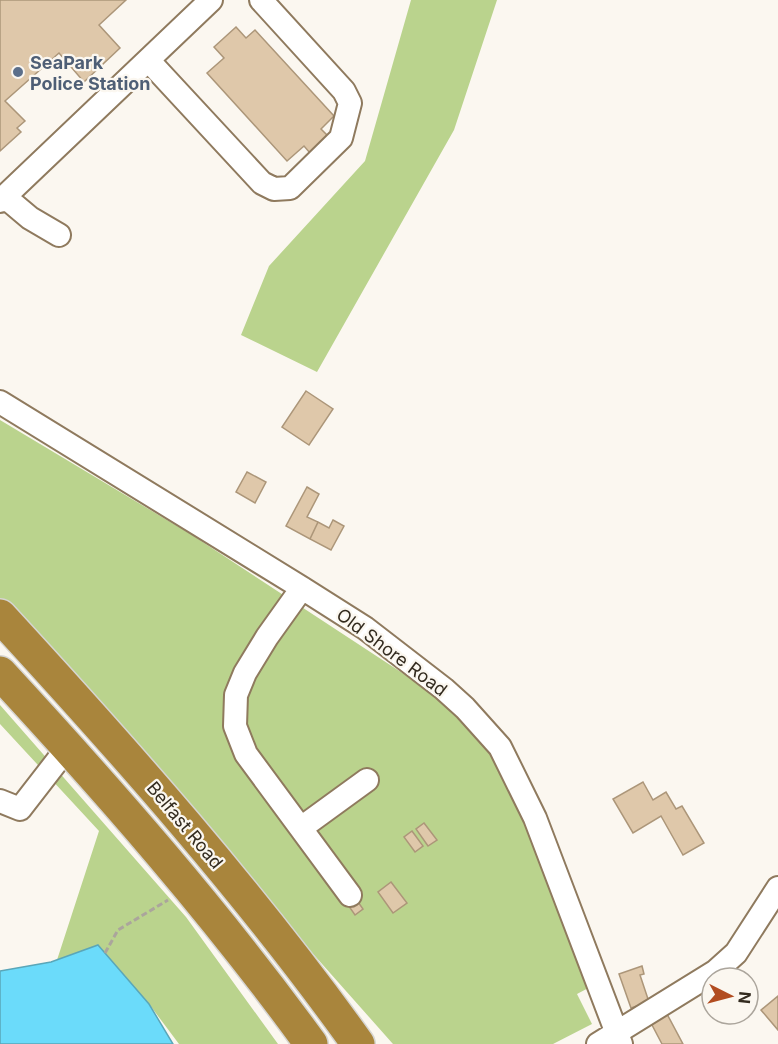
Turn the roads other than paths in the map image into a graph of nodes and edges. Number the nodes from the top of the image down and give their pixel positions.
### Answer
1 (211, 0) edge
2 (261, 0) edge
3 (148, 60) junction
4 (2, 199) edge
5 (59, 235) dead end
6 (0, 402) edge
7 (302, 588) junction
8 (0, 616) edge
9 (0, 673) edge
10 (68, 747) junction
11 (367, 780) dead end
12 (0, 801) edge
13 (301, 828) junction
14 (778, 888) edge
15 (350, 895) dead end
16 (612, 1041) edge
17 (311, 1044) edge
18 (358, 1044) edge

1 - 3 street
2 - 3 street
3 - 4 street
4 - 5 street
6 - 7 street, Old Shore Road
7 - 13 street
7 - 16 street, Old Shore Road
8 - 18 highway, Belfast Road
9 - 10 highway, Belfast Road
10 - 12 street
10 - 17 highway, Belfast Road
11 - 13 street
13 - 15 street
14 - 16 street

